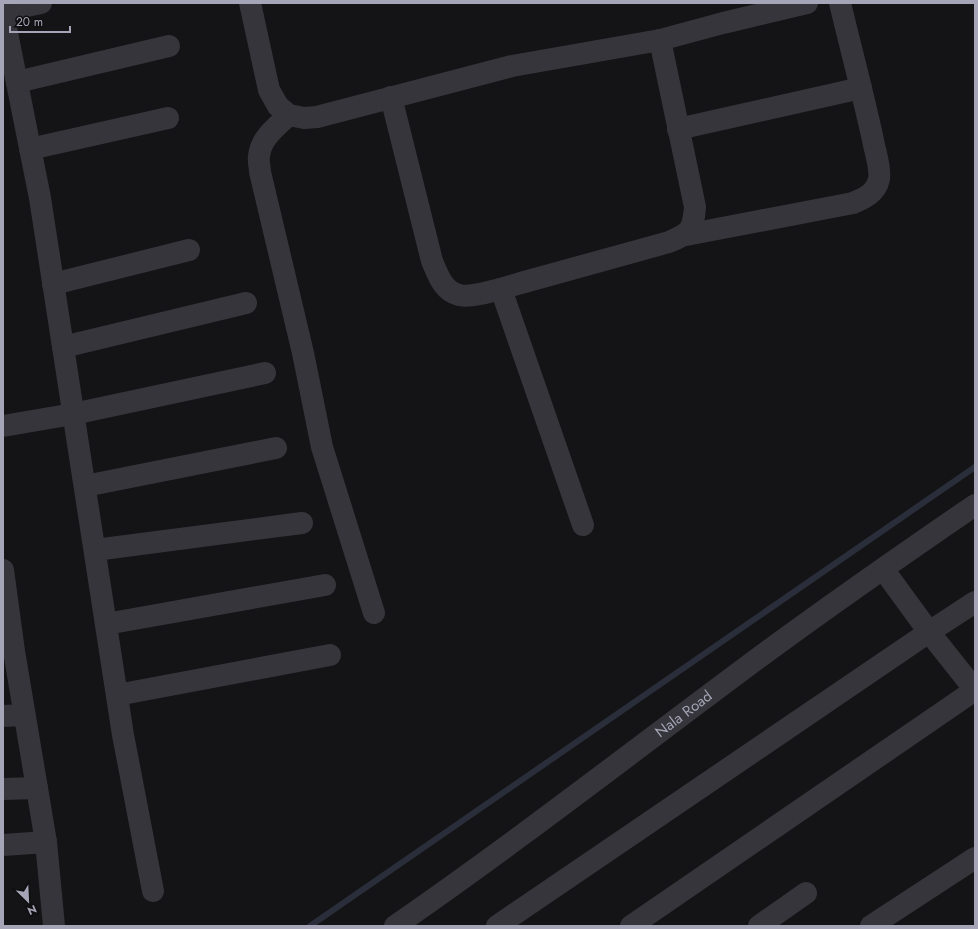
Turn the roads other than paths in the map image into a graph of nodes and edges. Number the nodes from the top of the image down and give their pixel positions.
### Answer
1 (41, 3) edge
2 (250, 3) edge
3 (806, 3) edge
4 (840, 3) edge
5 (3, 12) edge
6 (660, 40) junction
7 (169, 46) dead end
8 (17, 82) junction
9 (862, 88) junction
10 (391, 97) junction
11 (289, 115) junction
12 (168, 118) dead end
13 (678, 129) junction
14 (30, 149) junction
15 (686, 235) junction
16 (190, 250) dead end
17 (53, 284) junction
18 (501, 289) junction
19 (246, 302) dead end
20 (63, 347) junction
21 (265, 372) dead end
22 (73, 414) junction
23 (3, 426) edge
24 (276, 448) dead end
25 (85, 486) junction
26 (975, 505) edge
27 (302, 523) dead end
28 (583, 525) dead end
29 (95, 550) junction
30 (883, 569) junction
31 (3, 574) edge
32 (325, 585) dead end
33 (975, 602) edge
34 (374, 613) dead end
35 (106, 624) junction
36 (929, 632) junction
37 (9, 651) edge
38 (330, 655) dead end
39 (975, 690) edge
40 (117, 695) junction
41 (24, 714) junction
42 (3, 716) edge
43 (37, 788) junction
44 (3, 789) edge
45 (46, 842) junction
46 (3, 845) edge
47 (975, 858) edge
48 (153, 891) dead end
49 (806, 893) dead end
50 (54, 926) edge
51 (395, 926) edge
52 (497, 926) edge
53 (630, 926) edge
54 (759, 926) edge
55 (871, 926) edge

1 - 5 street
2 - 11 street
3 - 6 street
4 - 9 street
5 - 8 street
6 - 10 street
6 - 13 street
7 - 8 street
8 - 14 street
9 - 13 street
9 - 15 street
10 - 11 street
10 - 18 street
11 - 34 street
12 - 14 street
13 - 15 street
14 - 17 street
15 - 18 street
16 - 17 street
17 - 20 street
18 - 28 street
19 - 20 street
20 - 22 street
21 - 22 street
22 - 23 street
22 - 25 street
24 - 25 street
25 - 29 street
26 - 30 street, Nala Road
27 - 29 street
29 - 35 street
30 - 36 street
30 - 51 street, Nala Road
31 - 37 street
32 - 35 street
33 - 36 street
35 - 40 street
36 - 39 street
36 - 52 street
37 - 41 street
38 - 40 street
39 - 53 street
40 - 48 street
41 - 42 street
41 - 43 street
43 - 44 street
43 - 45 street
45 - 46 street
45 - 50 street
47 - 55 street
49 - 54 street

